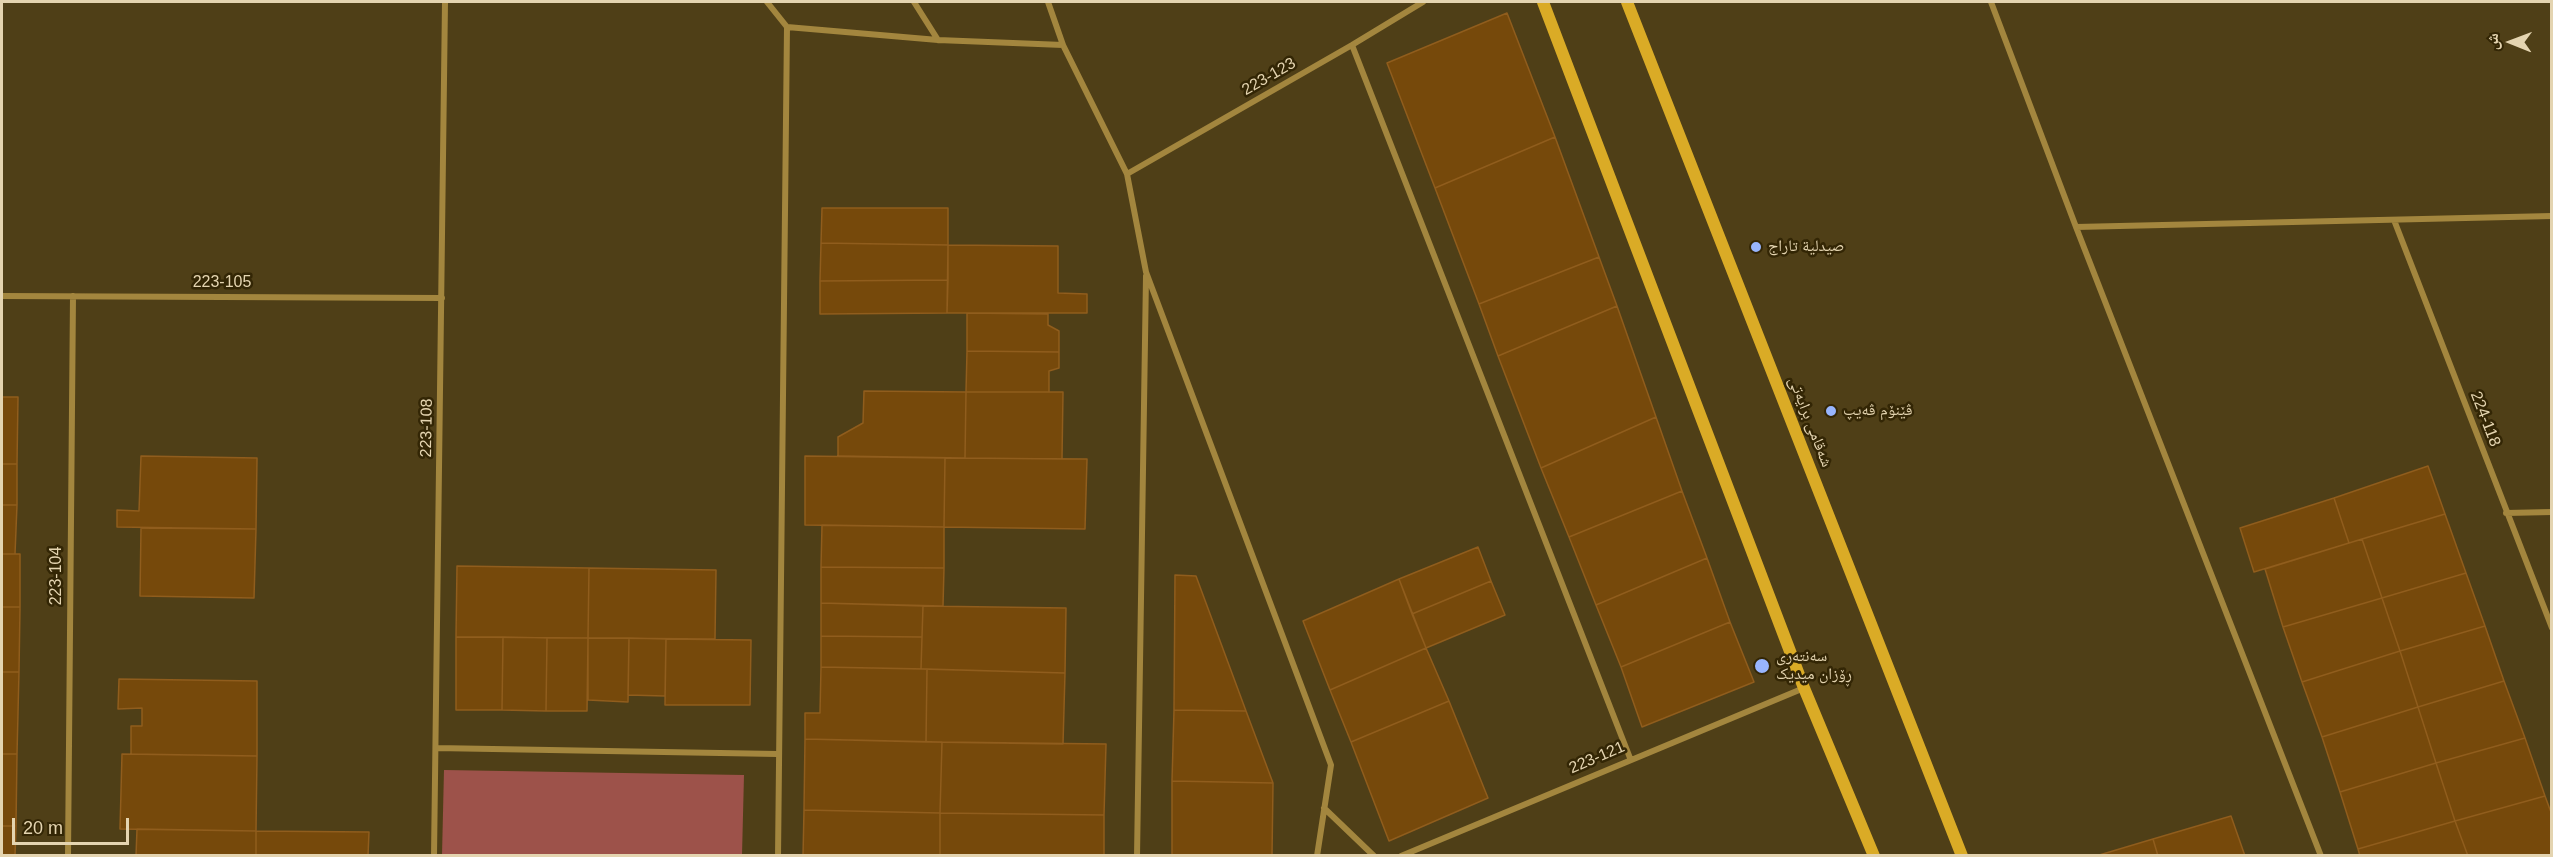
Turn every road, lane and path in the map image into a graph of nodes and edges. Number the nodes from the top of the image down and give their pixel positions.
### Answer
1 (445, 2) edge
2 (766, 2) edge
3 (914, 2) edge
4 (1048, 2) edge
5 (1423, 2) edge
6 (1543, 2) edge
7 (1627, 2) edge
8 (1991, 2) edge
9 (787, 27) junction
10 (938, 40) junction
11 (1063, 45) junction
12 (1352, 45) junction
13 (1127, 174) junction
14 (2552, 216) edge
15 (2394, 220) junction
16 (2076, 227) junction
17 (1146, 272) junction
18 (2, 296) edge
19 (73, 296) junction
20 (442, 298) junction
21 (2552, 512) edge
22 (2506, 513) junction
23 (2552, 628) edge
24 (1804, 688) junction
25 (436, 748) junction
26 (777, 754) junction
27 (1630, 758) junction
28 (1324, 808) junction
29 (68, 855) edge
30 (434, 855) edge
31 (778, 855) edge
32 (1137, 855) edge
33 (1317, 855) edge
34 (1374, 855) edge
35 (1401, 855) edge
36 (1874, 855) edge
37 (1962, 855) edge
38 (2321, 855) edge

1 - 20 street, 223-108
2 - 9 street
3 - 10 street
4 - 11 street
5 - 12 street, 223-123
6 - 24 main road
7 - 37 main road, شەقامی برایەتی
8 - 16 street
9 - 10 street
9 - 26 street
10 - 11 street
11 - 13 street
12 - 13 street, 223-123
12 - 27 street
13 - 17 street
14 - 15 street
15 - 16 street
15 - 22 street, 224-118
16 - 38 street
17 - 28 street
17 - 32 street
18 - 19 street, 223-105
19 - 20 street, 223-105
19 - 29 street, 223-104
20 - 25 street, 223-108
21 - 22 street
22 - 23 street, 224-118
24 - 27 street, 223-121
24 - 36 main road
25 - 26 street
25 - 30 street, 223-108
26 - 31 street
27 - 35 street, 223-121
28 - 33 street
28 - 34 street

